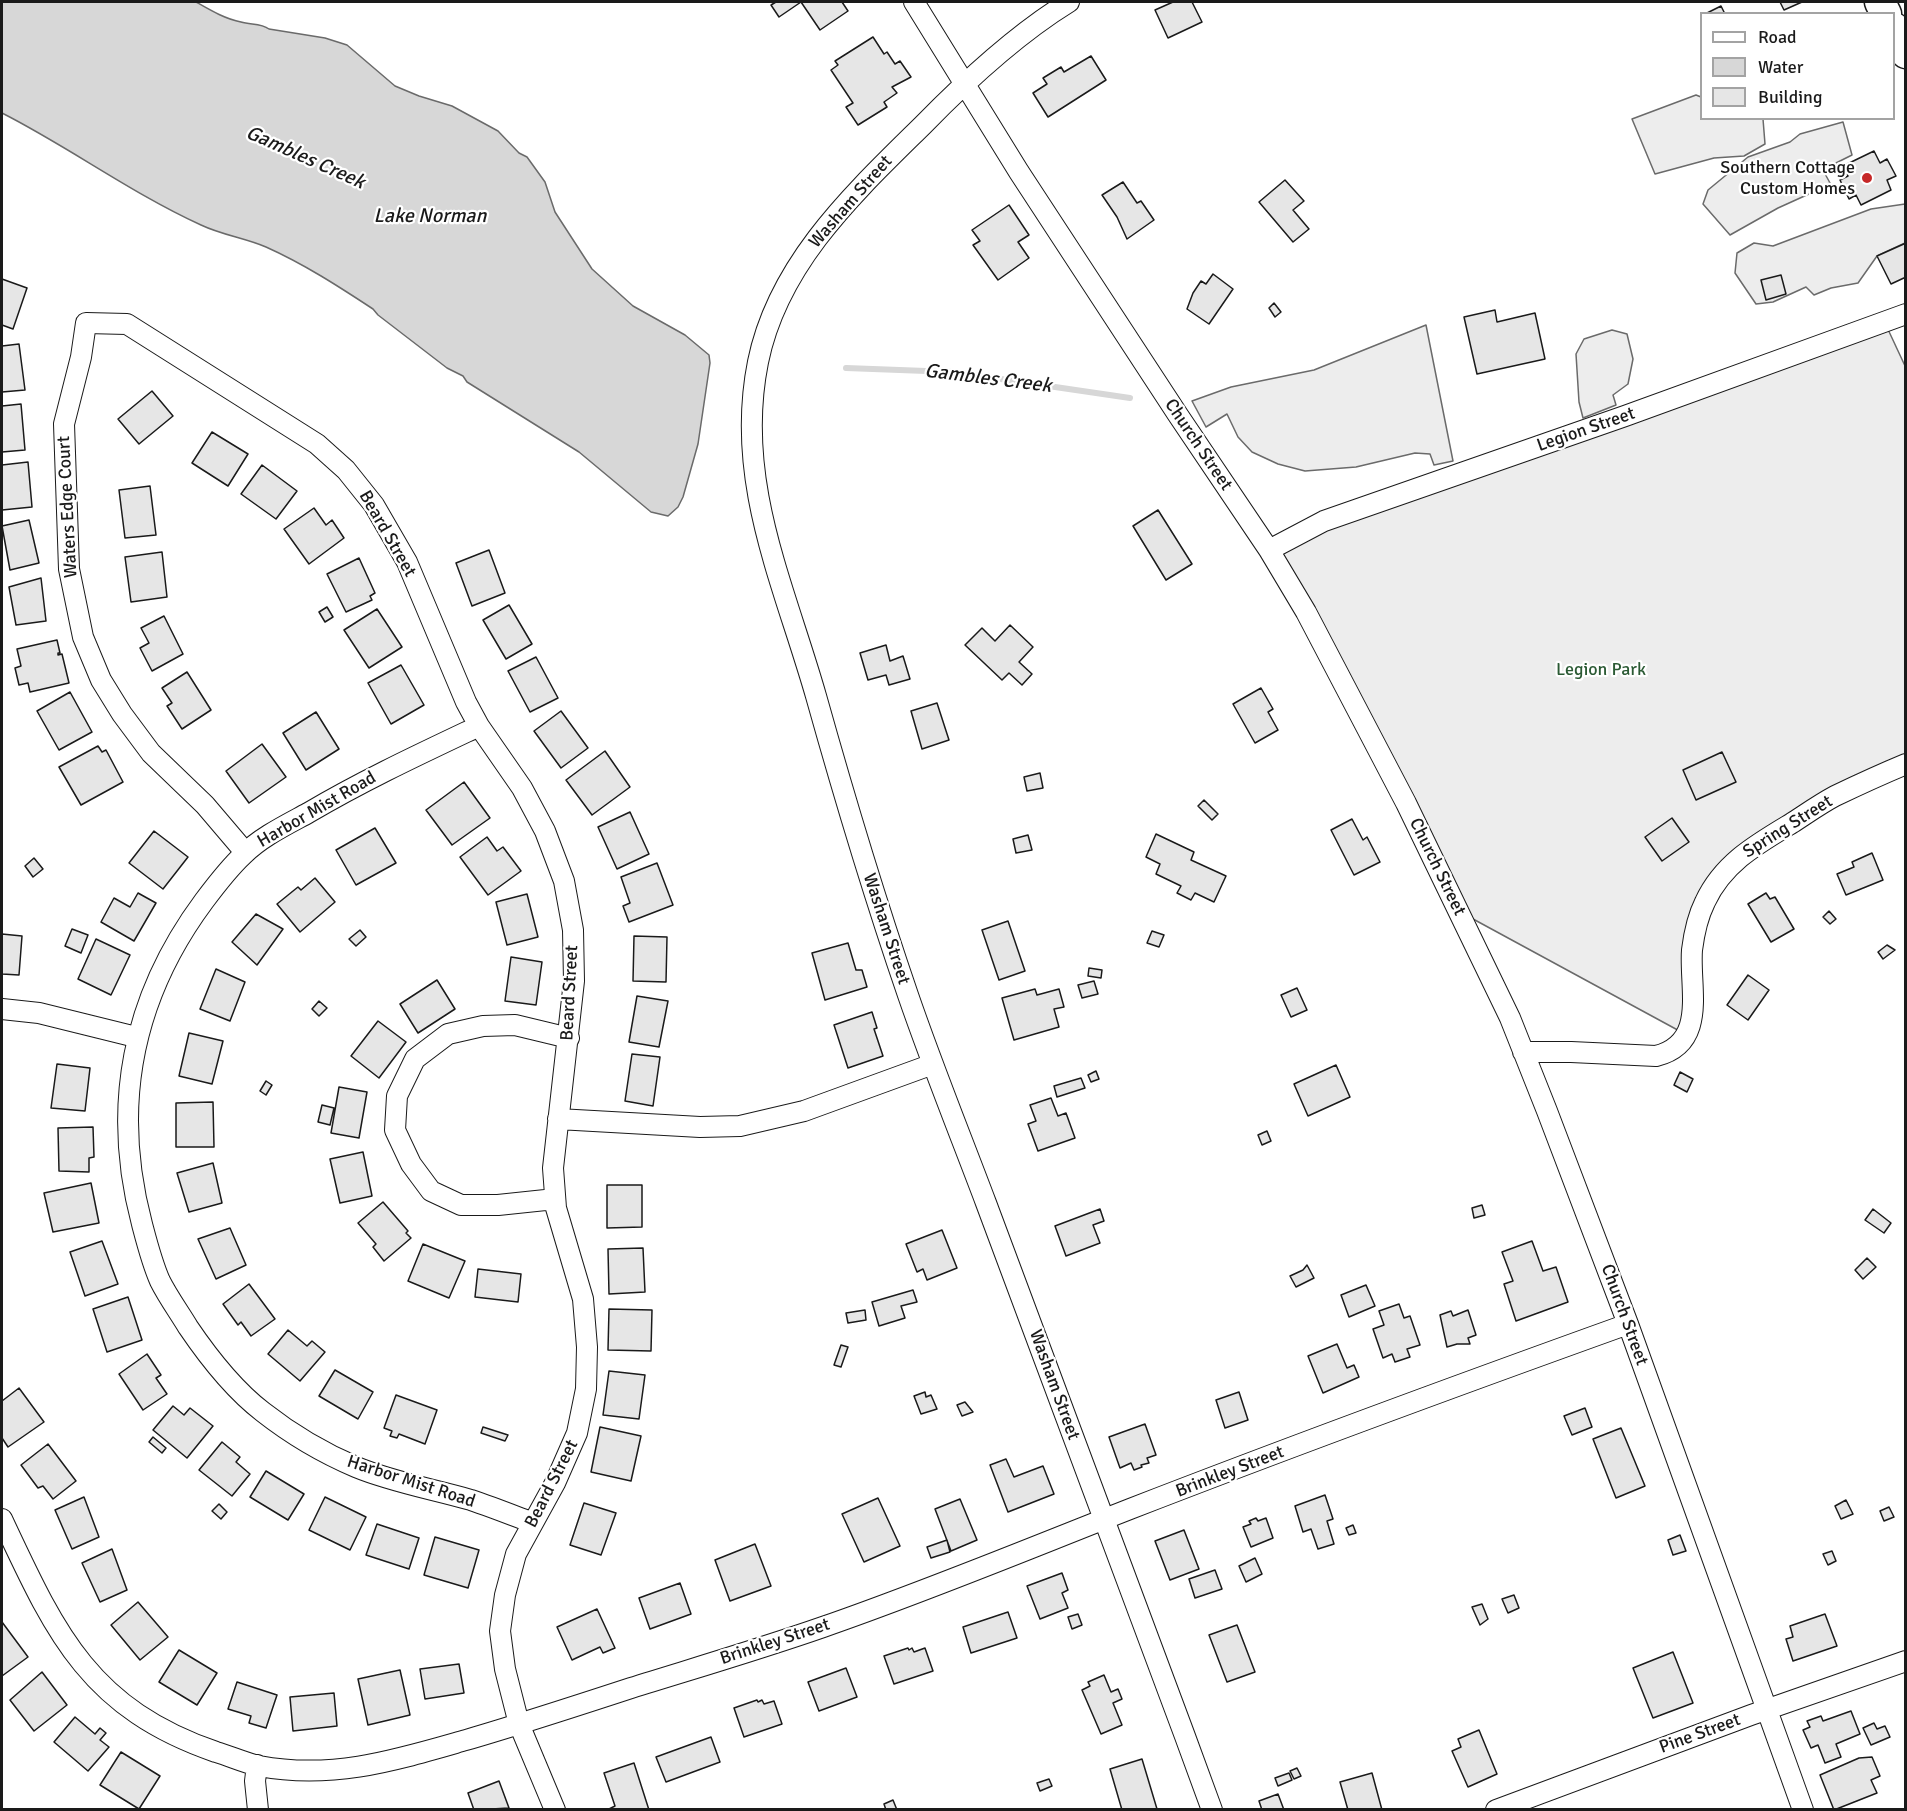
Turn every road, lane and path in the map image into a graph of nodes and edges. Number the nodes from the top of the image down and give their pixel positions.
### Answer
1 (914, 2) edge
2 (1069, 2) edge
3 (1895, 32) edge
4 (1905, 53) edge
5 (966, 84) junction
6 (1905, 315) edge
7 (86, 323) joint
8 (1269, 550) junction
9 (479, 726) junction
10 (1905, 764) edge
11 (245, 852) junction
12 (2, 1009) edge
13 (136, 1037) junction
14 (569, 1038) junction
15 (1523, 1052) junction
16 (933, 1064) junction
17 (558, 1119) junction
18 (555, 1199) junction
19 (1628, 1324) junction
20 (2, 1519) edge
21 (1104, 1520) junction
22 (533, 1523) junction
23 (1905, 1661) edge
24 (1768, 1709) junction
25 (519, 1725) junction
26 (256, 1766) junction
27 (258, 1809) edge
28 (555, 1809) edge
29 (1212, 1809) edge
30 (1496, 1809) edge
31 (1803, 1809) edge

1 - 5 street, Church Street
2 - 5 street, Washam Street
3 - 4 main road
5 - 8 street, Church Street
5 - 16 street, Washam Street
6 - 8 street, Legion Street
7 - 9 street, Beard Street
7 - 11 street, Waters Edge Court
8 - 15 street, Church Street
9 - 11 street, Harbor Mist Road
9 - 14 street, Beard Street
10 - 15 street, Spring Street
11 - 13 street, Harbor Mist Road
12 - 13 street
13 - 22 street, Harbor Mist Road
14 - 17 street, Beard Street
14 - 18 street
15 - 19 street, Church Street
16 - 17 street
16 - 21 street, Washam Street
17 - 18 street, Beard Street
18 - 22 street, Beard Street
19 - 21 street, Brinkley Street
19 - 24 street, Church Street
20 - 26 street, Brinkley Street
21 - 25 street, Brinkley Street
21 - 29 street, Washam Street
22 - 25 street, Beard Street
23 - 24 street, Pine Street
24 - 30 street, Pine Street
24 - 31 street, Church Street
25 - 26 street, Brinkley Street
25 - 28 street, Beard Street
26 - 27 street

